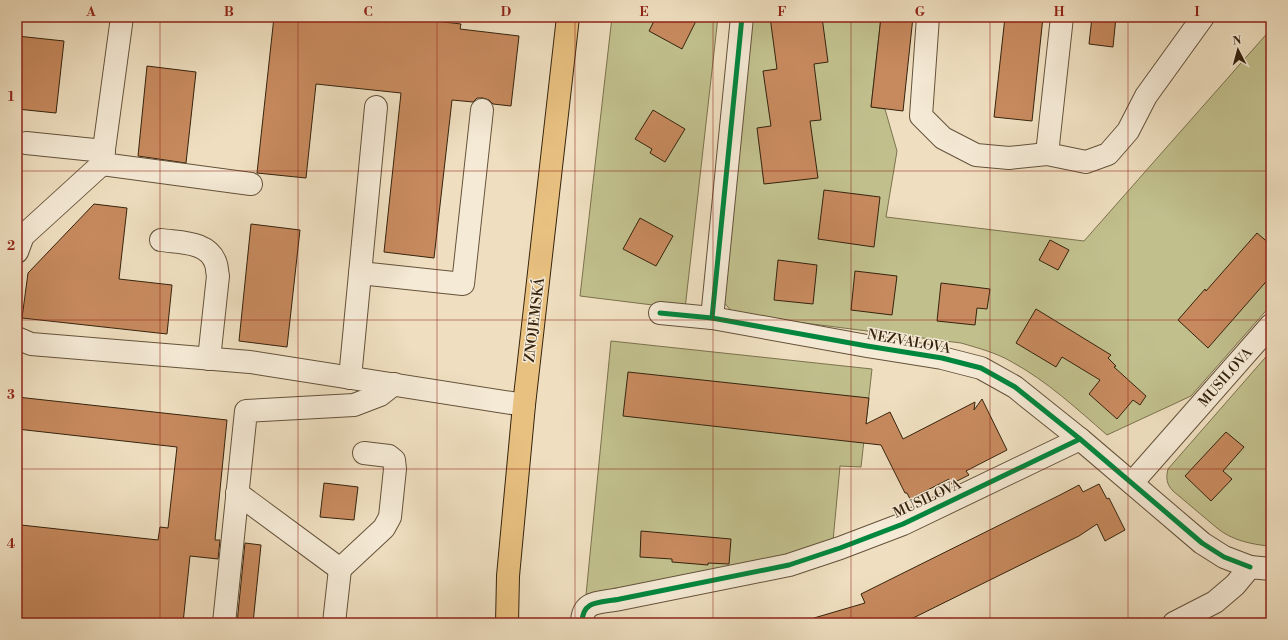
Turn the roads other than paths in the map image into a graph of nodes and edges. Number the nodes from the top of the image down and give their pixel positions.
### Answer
1 (118, 17) edge
2 (122, 17) edge
3 (568, 17) edge
4 (742, 17) edge
5 (928, 17) edge
6 (1062, 17) edge
7 (1203, 17) edge
8 (376, 107) dead end
9 (482, 110) dead end
10 (26, 143) dead end
11 (1047, 154) junction
12 (103, 158) junction
13 (251, 184) dead end
14 (19, 240) edge
15 (161, 240) dead end
16 (360, 273) junction
17 (660, 313) dead end
18 (712, 318) junction
19 (1271, 325) edge
20 (17, 338) edge
21 (209, 359) junction
22 (350, 378) junction
23 (394, 384) junction
24 (524, 405) junction
25 (1080, 438) junction
26 (364, 453) dead end
27 (1132, 483) junction
28 (237, 493) junction
29 (1261, 568) edge
30 (340, 570) junction
31 (224, 623) edge
32 (334, 623) edge
33 (507, 623) edge
34 (582, 623) edge
35 (1174, 623) edge

1 - 2 street
2 - 12 street
3 - 24 main road, ZNOJEMSKÁ
4 - 18 street
5 - 11 street
6 - 11 street
7 - 11 street
8 - 16 street
9 - 16 street
10 - 12 street
12 - 13 street
12 - 14 street
15 - 21 street
16 - 22 street
17 - 18 street, NEZVALOVA
18 - 25 street, NEZVALOVA
19 - 27 street, MUSILOVA
20 - 21 street
21 - 22 street
22 - 23 street
23 - 24 street
23 - 28 street
24 - 33 main road, ZNOJEMSKÁ
25 - 27 street
25 - 34 street, MUSILOVA
26 - 30 street
27 - 29 street
28 - 30 street
28 - 31 street
29 - 35 street
30 - 32 street

